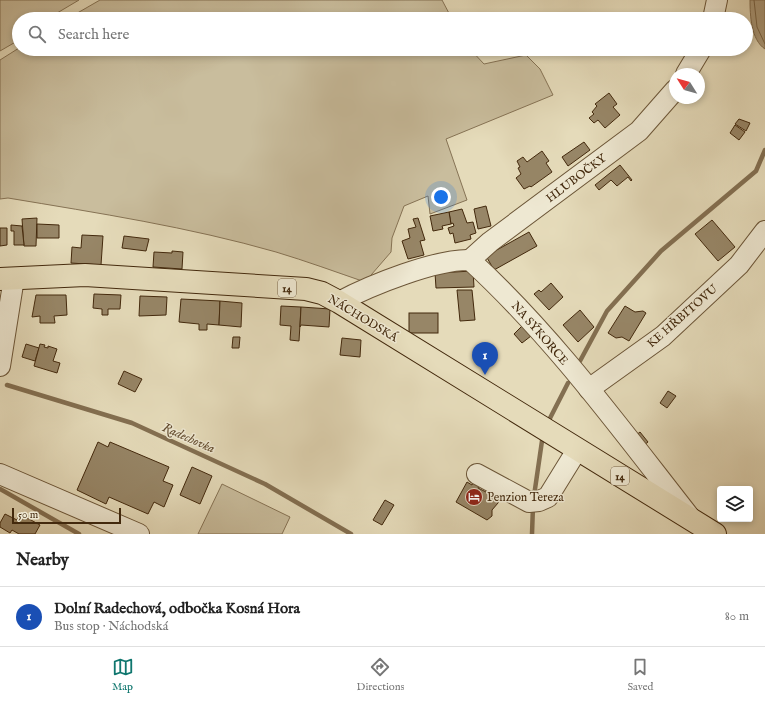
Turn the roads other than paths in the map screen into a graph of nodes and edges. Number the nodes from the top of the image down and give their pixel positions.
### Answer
1 (717, 0) edge
2 (714, 12) edge
3 (697, 56) edge
4 (690, 68) edge
5 (669, 97) edge
6 (765, 231) edge
7 (470, 260) junction
8 (7, 279) edge
9 (339, 302) junction
10 (0, 366) edge
11 (589, 389) junction
12 (577, 450) junction
13 (0, 474) edge
14 (476, 474) dead end
15 (692, 519) junction
16 (139, 534) edge
17 (715, 534) edge

1 - 2 street
3 - 4 street
5 - 7 street, HLUBOČKY
6 - 11 street, KE HŘBITOVU
7 - 9 street
7 - 11 street, NA SÝKORCE
8 - 9 main road, NÁCHODSKÁ / 14
8 - 10 street
9 - 12 main road, NÁCHODSKÁ / 14
11 - 15 street, NA SÝKORCE
12 - 14 street
12 - 15 main road, NÁCHODSKÁ / 14
13 - 16 street
15 - 17 main road, NÁCHODSKÁ / 14

